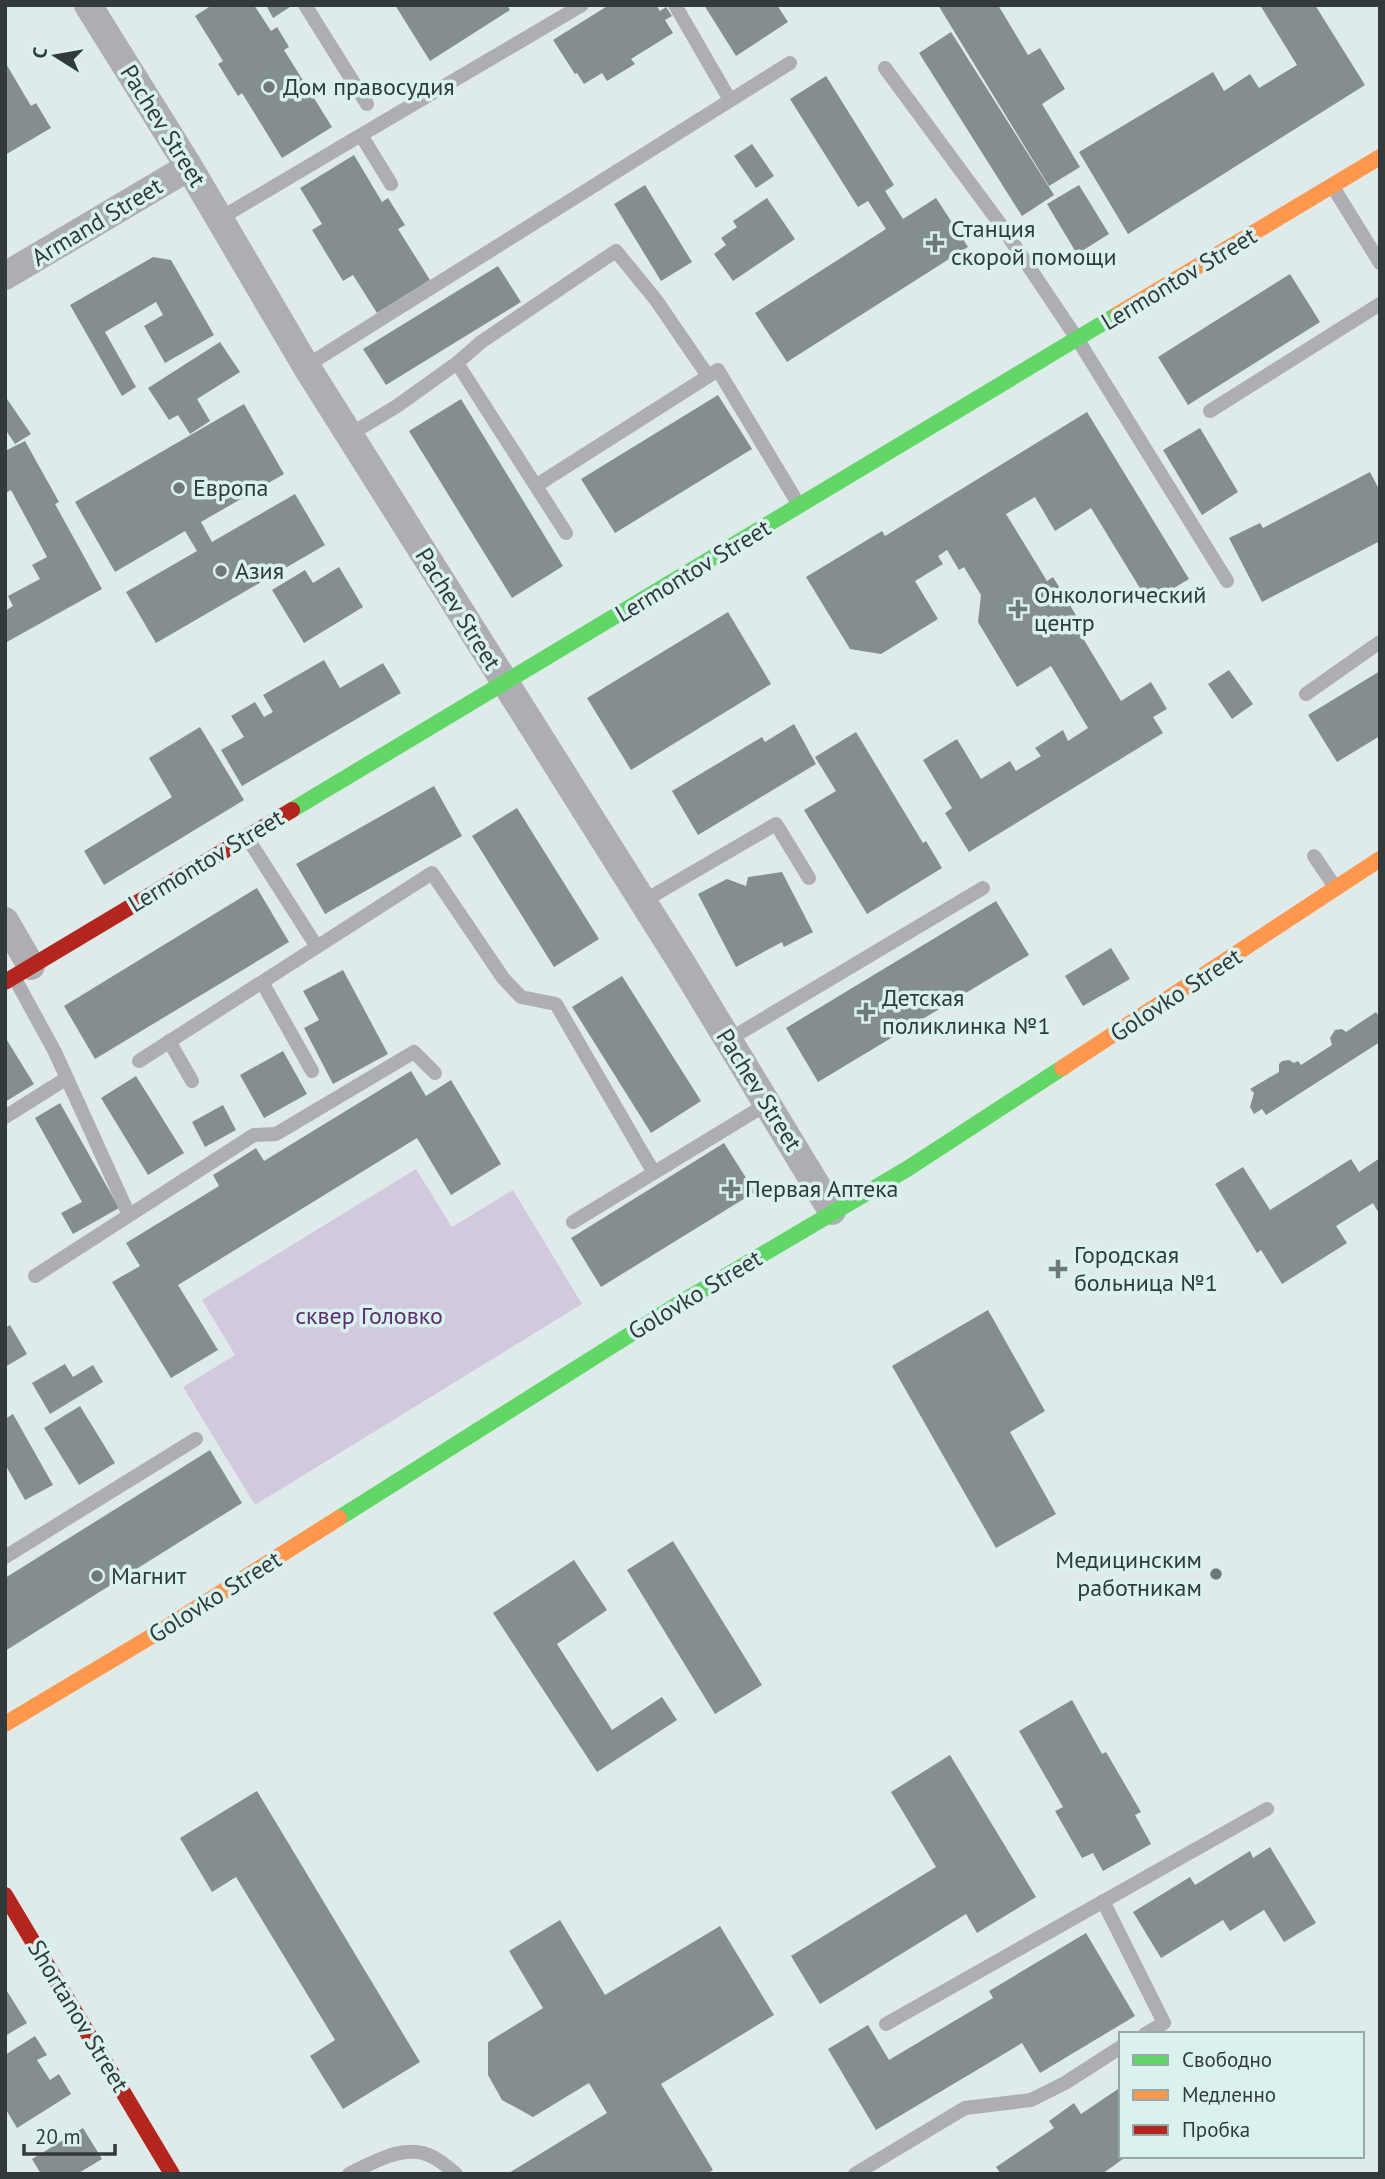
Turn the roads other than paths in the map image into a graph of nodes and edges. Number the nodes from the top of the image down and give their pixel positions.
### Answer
1 (88, 5) edge
2 (304, 5) edge
3 (582, 5) edge
4 (675, 5) edge
5 (790, 63) dead end
6 (885, 68) dead end
7 (730, 100) junction
8 (367, 104) dead end
9 (360, 135) junction
10 (1380, 158) edge
11 (189, 167) junction
12 (391, 184) dead end
13 (1332, 186) junction
14 (219, 219) junction
15 (1380, 263) edge
16 (5, 276) edge
17 (1380, 304) edge
18 (1078, 340) junction
19 (457, 363) junction
20 (306, 366) junction
21 (708, 376) junction
22 (1210, 411) dead end
23 (349, 435) junction
24 (537, 485) junction
25 (800, 507) junction
26 (566, 533) dead end
27 (1227, 581) dead end
28 (1380, 642) edge
29 (504, 683) junction
30 (1306, 694) dead end
31 (247, 837) junction
32 (1314, 856) dead end
33 (1380, 859) edge
34 (809, 878) dead end
35 (984, 888) dead end
36 (1335, 889) junction
37 (642, 902) junction
38 (5, 921) edge
39 (317, 947) junction
40 (17, 975) edge
41 (262, 982) junction
42 (727, 1040) junction
43 (169, 1041) junction
44 (139, 1061) dead end
45 (312, 1070) dead end
46 (435, 1073) dead end
47 (67, 1078) junction
48 (192, 1081) dead end
49 (767, 1104) junction
50 (5, 1117) edge
51 (654, 1173) junction
52 (832, 1211) junction
53 (129, 1215) junction
54 (573, 1222) dead end
55 (35, 1276) dead end
56 (196, 1439) dead end
57 (5, 1557) edge
58 (5, 1724) edge
59 (1267, 1809) dead end
60 (5, 1895) edge
61 (1103, 1901) junction
62 (886, 2024) dead end
63 (1148, 2032) edge
64 (1119, 2049) edge
65 (172, 2174) edge
66 (349, 2174) edge
67 (456, 2174) edge
68 (855, 2174) edge

1 - 11 street, Pachev Street
2 - 8 lane
3 - 9 lane
4 - 7 lane
5 - 7 lane
6 - 18 lane
7 - 20 lane
9 - 12 lane
9 - 14 lane
10 - 13 street, Lermontov Street
11 - 14 street, Pachev Street
11 - 16 street, Armand Street
13 - 15 lane
13 - 18 street, Lermontov Street
14 - 20 street, Pachev Street
17 - 22 lane
18 - 25 street, Lermontov Street
18 - 27 lane
19 - 21 lane
19 - 23 lane
19 - 24 lane
20 - 23 street, Pachev Street
21 - 24 lane
21 - 25 lane
23 - 29 street, Pachev Street
24 - 26 lane
25 - 29 street, Lermontov Street
28 - 30 lane
29 - 31 street, Lermontov Street
29 - 37 street, Pachev Street
31 - 39 lane
31 - 40 street, Lermontov Street
32 - 36 lane
33 - 36 street, Golovko Street
34 - 37 lane
35 - 42 lane
36 - 52 street, Golovko Street
37 - 42 street, Pachev Street
38 - 40 street
39 - 41 lane
39 - 51 lane
40 - 47 lane
41 - 43 lane
41 - 45 lane
42 - 49 street, Pachev Street
43 - 44 lane
43 - 48 lane
46 - 53 lane
47 - 50 lane
47 - 53 lane
49 - 51 lane
49 - 52 street, Pachev Street
51 - 54 lane
52 - 58 street, Golovko Street
53 - 55 lane
56 - 57 lane
59 - 61 lane
60 - 65 street, Shortanov Street
61 - 62 lane
61 - 63 lane
64 - 68 lane
66 - 67 lane

